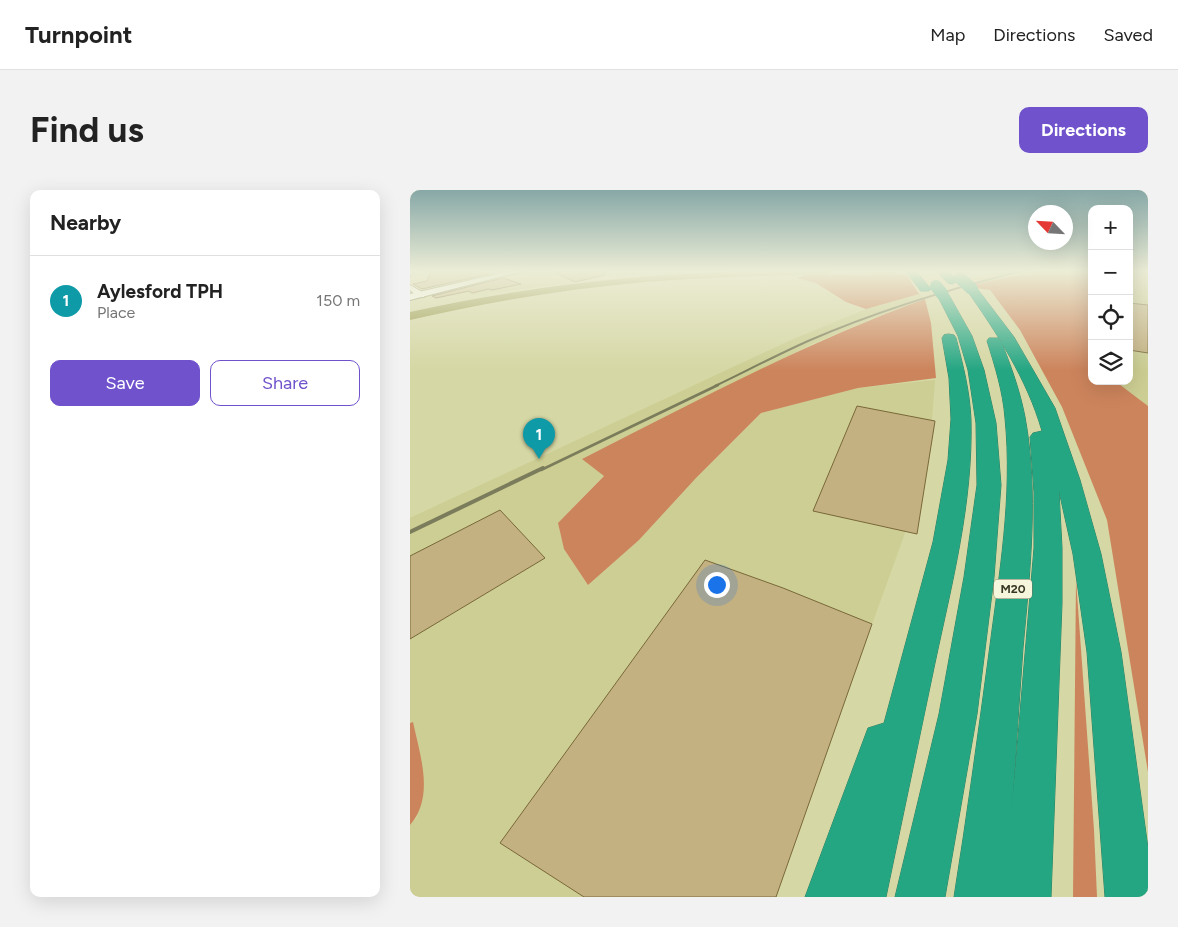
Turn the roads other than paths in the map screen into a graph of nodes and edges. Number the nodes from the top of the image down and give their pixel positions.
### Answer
1 (945, 304) edge
2 (953, 304) edge
3 (965, 304) edge
4 (975, 304) edge
5 (1014, 350) junction
6 (942, 562) junction
7 (830, 897) edge
8 (861, 897) edge
9 (920, 897) edge
10 (980, 897) edge
11 (1026, 897) edge
12 (1130, 897) edge

1 - 6 highway, M20
2 - 9 highway, M20
3 - 10 highway, M20
4 - 5 highway, M20
5 - 11 highway, M20
5 - 12 highway, M20
6 - 7 highway, M20
6 - 8 highway, M20

